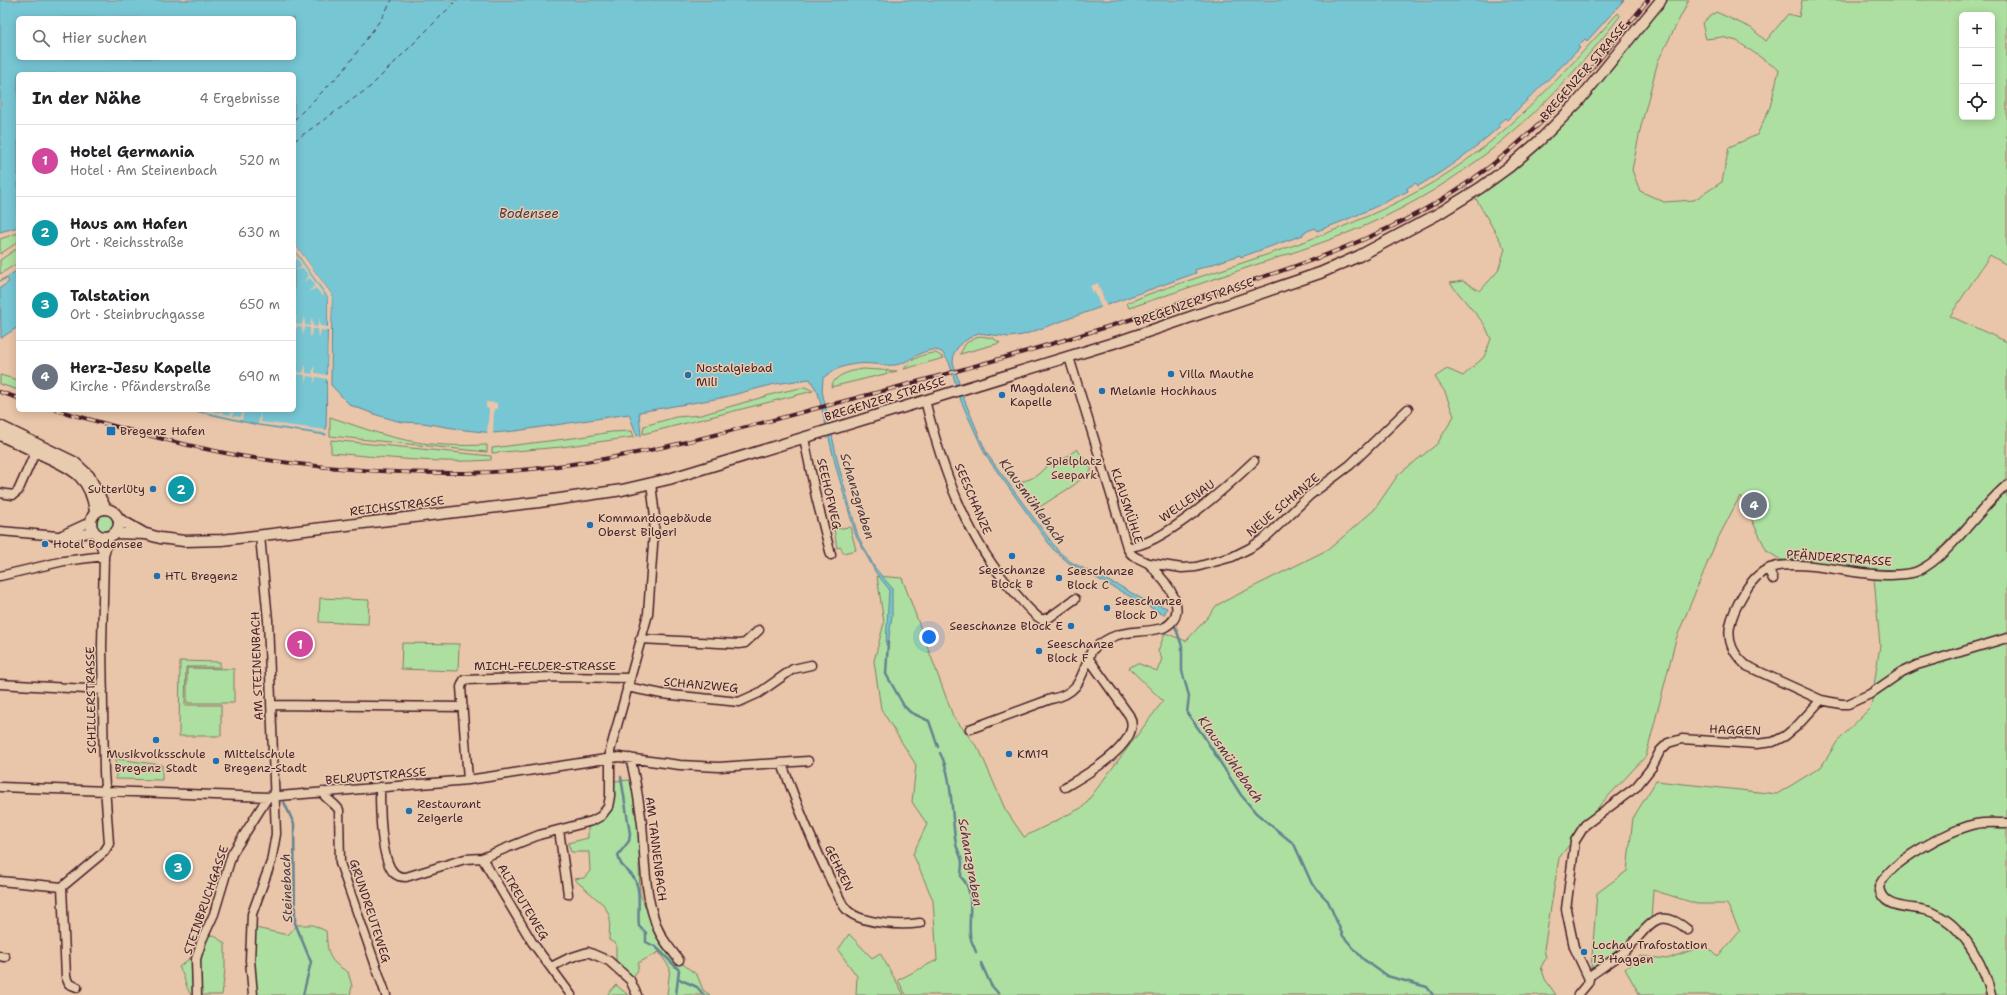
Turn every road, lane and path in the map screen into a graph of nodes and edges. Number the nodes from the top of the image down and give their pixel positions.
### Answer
1 (1661, 0) edge
2 (1069, 357) junction
3 (925, 400) junction
4 (1408, 409) dead end
5 (0, 426) edge
6 (0, 435) edge
7 (804, 438) junction
8 (38, 448) junction
9 (1254, 461) dead end
10 (651, 483) junction
11 (2007, 485) edge
12 (0, 493) edge
13 (106, 509) junction
14 (95, 512) junction
15 (119, 519) junction
16 (94, 530) junction
17 (0, 531) edge
18 (146, 534) junction
19 (112, 535) junction
20 (260, 536) junction
21 (1127, 547) junction
22 (831, 555) dead end
23 (104, 556) junction
24 (1149, 563) junction
25 (1768, 569) junction
26 (0, 576) edge
27 (1773, 579) dead end
28 (1075, 599) dead end
29 (759, 630) dead end
30 (2007, 638) edge
31 (640, 639) junction
32 (1089, 659) junction
33 (811, 665) dead end
34 (630, 678) junction
35 (0, 684) edge
36 (627, 687) junction
37 (103, 690) junction
38 (1821, 700) junction
39 (270, 705) junction
40 (463, 707) junction
41 (970, 730) dead end
42 (630, 758) junction
43 (609, 759) junction
44 (808, 761) dead end
45 (782, 764) junction
46 (468, 780) junction
47 (0, 787) edge
48 (1065, 787) dead end
49 (380, 788) junction
50 (105, 791) junction
51 (322, 792) junction
52 (271, 797) junction
53 (2007, 823) edge
54 (559, 830) junction
55 (482, 858) junction
56 (0, 881) edge
57 (62, 887) junction
58 (568, 894) dead end
59 (920, 923) dead end
60 (1688, 930) dead end
61 (679, 960) dead end
62 (551, 967) junction
63 (1588, 977) junction
64 (77, 987) dead end
65 (197, 995) edge
66 (253, 995) edge
67 (386, 995) edge
68 (571, 995) edge
69 (638, 995) edge
70 (1578, 995) edge
71 (1991, 995) edge

1 - 2 main road, BREGENZER STRASSE
2 - 3 main road, BREGENZER STRASSE
2 - 21 street, KLAUSMÜHLE
3 - 7 main road, BREGENZER STRASSE
3 - 28 street, SEESCHANZE
4 - 24 street, NEUE SCHANZE
5 - 8 main road
6 - 8 main road
7 - 10 main road, BREGENZER STRASSE
7 - 22 street, SEEHOFWEG
8 - 12 street
8 - 13 main road
8 - 14 main road
9 - 21 street, WELLENAU
10 - 20 main road, REICHSSTRASSE
10 - 31 street
11 - 25 street, PFÄNDERSTRASSE
13 - 14 main road
13 - 15 main road, REICHSSTRASSE
14 - 16 main road
15 - 18 main road, REICHSSTRASSE
15 - 19 main road
16 - 17 street
16 - 19 main road, REICHSSTRASSE
16 - 23 street, SCHILLERSTRASSE
18 - 19 main road, REICHSSTRASSE
18 - 20 main road, REICHSSTRASSE
19 - 23 street, SCHILLERSTRASSE
20 - 39 street, AM STEINENBACH
21 - 24 street, KLAUSMÜHLE
23 - 26 street
23 - 37 street, SCHILLERSTRASSE
24 - 32 street, KLAUSMÜHLE
25 - 27 street
25 - 38 street, PFÄNDERSTRASSE
29 - 31 street
30 - 38 street, PFÄNDERSTRASSE
31 - 34 street
32 - 41 street, KLAUSMÜHLE
32 - 48 street
33 - 36 street, SCHANZWEG
34 - 36 street
34 - 40 street, MICHL-FELDER-STRASSE
35 - 37 street
36 - 43 street
37 - 50 street, SCHILLERSTRASSE
38 - 63 street, HAGGEN
39 - 40 street
39 - 52 street, AM STEINENBACH
40 - 46 street, MICHL-FELDER-STRASSE
42 - 43 street
42 - 45 street
42 - 61 street, AM TANNENBACH
43 - 46 street, BELRUPTSTRASSE
43 - 54 street
44 - 45 street
45 - 59 street, GEHREN
46 - 49 street, BELRUPTSTRASSE
47 - 50 street, BELRUPTSTRASSE
49 - 51 street, BELRUPTSTRASSE
49 - 55 street, ALTREUTEWEG
50 - 52 street, BELRUPTSTRASSE
50 - 57 street, SCHILLERSTRASSE
51 - 52 street, BELRUPTSTRASSE
51 - 67 street, GRUNDREUTEWEG
52 - 65 street, STEINBRUCHGASSE
52 - 66 street, AM STEINENBACH
53 - 71 street
54 - 55 street
54 - 58 street
55 - 62 street, ALTREUTEWEG
56 - 57 street
57 - 64 street
60 - 63 street
62 - 68 street, ALTREUTEWEG
62 - 69 street
63 - 70 street

